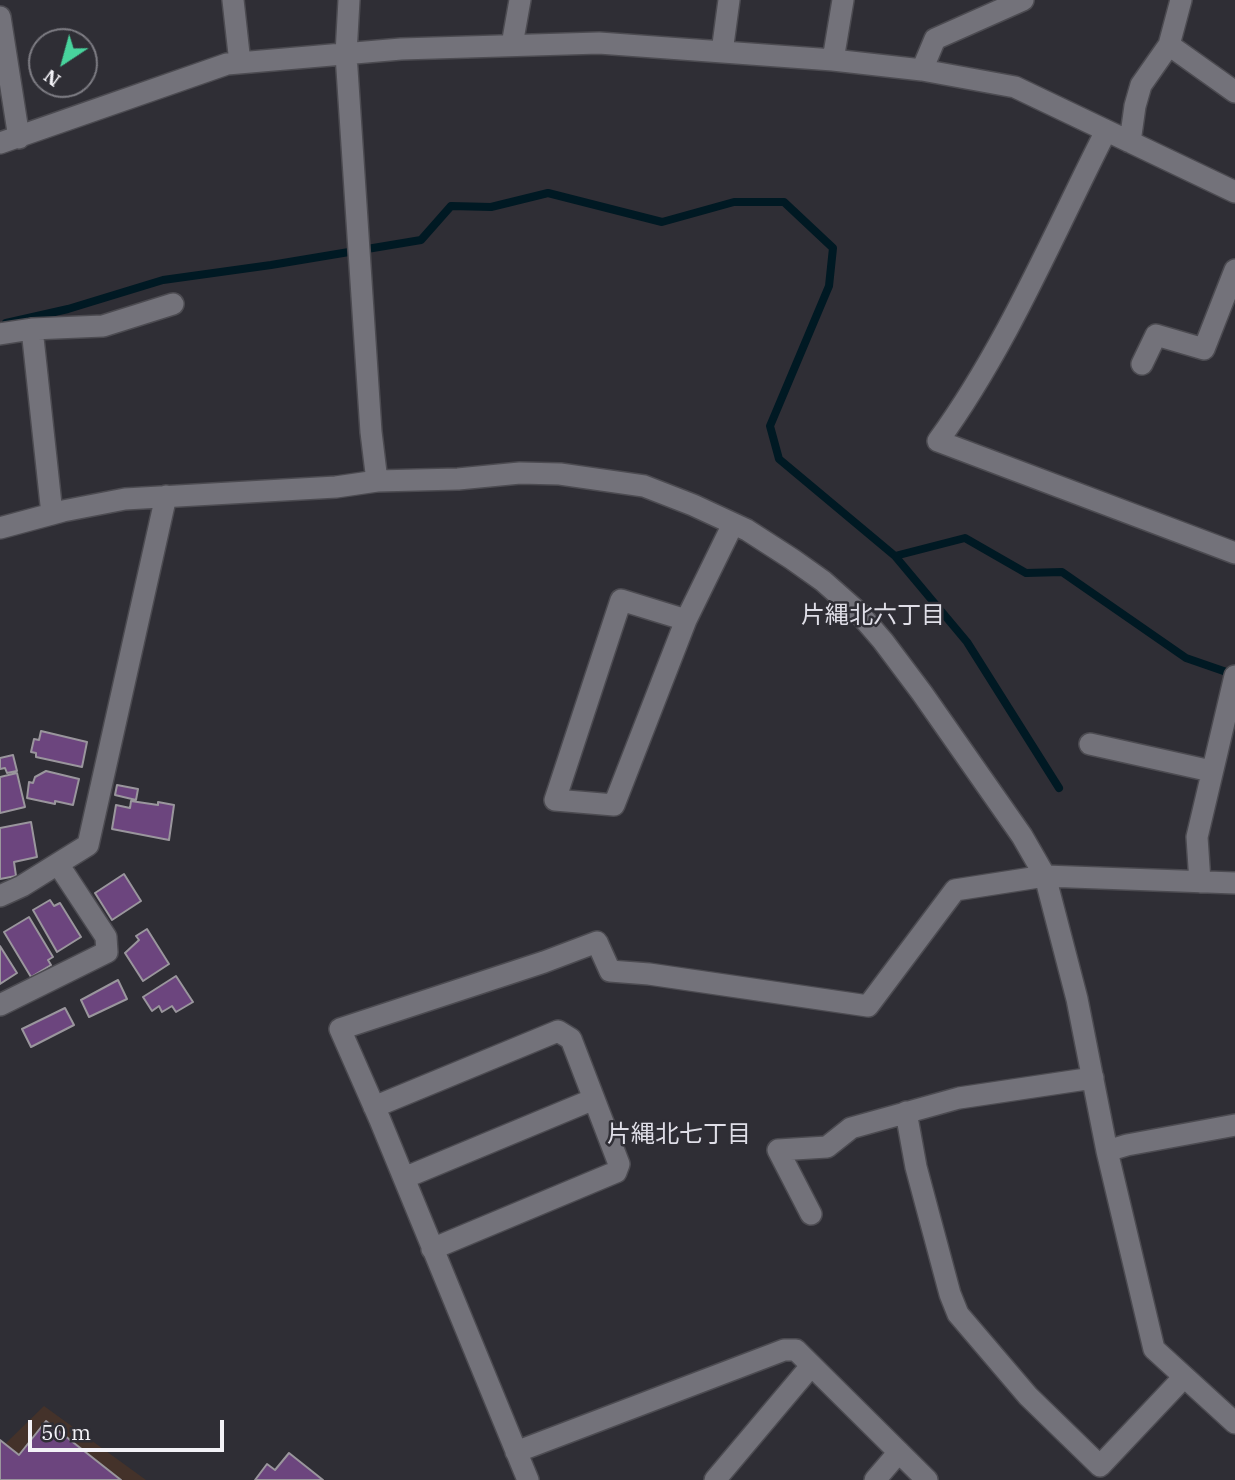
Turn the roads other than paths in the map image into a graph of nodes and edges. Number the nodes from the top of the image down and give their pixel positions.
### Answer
1 (233, 0) edge
2 (349, 0) edge
3 (520, 0) edge
4 (729, 0) edge
5 (843, 0) edge
6 (1023, 0) edge
7 (1181, 0) edge
8 (0, 17) edge
9 (512, 45) junction
10 (1169, 45) junction
11 (722, 52) junction
12 (346, 54) junction
13 (833, 60) junction
14 (240, 64) junction
15 (922, 70) junction
16 (1235, 92) edge
17 (1106, 131) junction
18 (9, 141) edge
19 (1130, 142) junction
20 (1235, 192) edge
21 (1235, 270) edge
22 (173, 304) dead end
23 (32, 328) junction
24 (0, 334) edge
25 (1142, 365) dead end
26 (377, 481) junction
27 (166, 496) junction
28 (52, 514) junction
29 (733, 524) junction
30 (0, 528) edge
31 (1235, 553) edge
32 (686, 620) junction
33 (1235, 676) edge
34 (1090, 744) dead end
35 (1211, 771) junction
36 (58, 864) junction
37 (1045, 876) junction
38 (1200, 882) junction
39 (1235, 883) edge
40 (0, 896) edge
41 (0, 1005) edge
42 (1093, 1078) junction
43 (594, 1099) junction
44 (374, 1107) junction
45 (906, 1112) junction
46 (1235, 1125) edge
47 (1107, 1151) junction
48 (404, 1178) junction
49 (811, 1214) dead end
50 (432, 1249) junction
51 (811, 1366) junction
52 (1184, 1377) junction
53 (1235, 1423) edge
54 (516, 1451) junction
55 (899, 1452) junction
56 (528, 1480) edge
57 (715, 1480) edge
58 (875, 1480) edge
59 (927, 1480) edge

1 - 14 street
2 - 12 street
3 - 9 street
4 - 11 street
5 - 13 street
6 - 15 street
7 - 10 street
8 - 18 street
9 - 11 street
9 - 12 street
10 - 16 street
10 - 19 street
11 - 13 street
12 - 14 street
12 - 26 street
13 - 15 street
14 - 18 street
15 - 17 street
17 - 19 street
17 - 31 street
19 - 20 street
21 - 25 street
22 - 23 street
23 - 24 street
23 - 28 street
26 - 27 street
26 - 29 street
27 - 28 street
27 - 36 street
28 - 30 street
29 - 32 street
29 - 37 street
32 - 32 street
33 - 35 street
34 - 35 street
35 - 38 street
36 - 40 street
36 - 41 street
37 - 38 street
37 - 42 street
37 - 44 street
38 - 39 street
42 - 45 street
42 - 47 street
43 - 44 street
43 - 48 street
43 - 50 street
44 - 48 street
45 - 49 street
45 - 52 street
46 - 47 street
47 - 52 street
48 - 50 street
50 - 54 street
51 - 54 street
51 - 55 street
51 - 57 street
52 - 53 street
54 - 56 street
55 - 58 street
55 - 59 street

